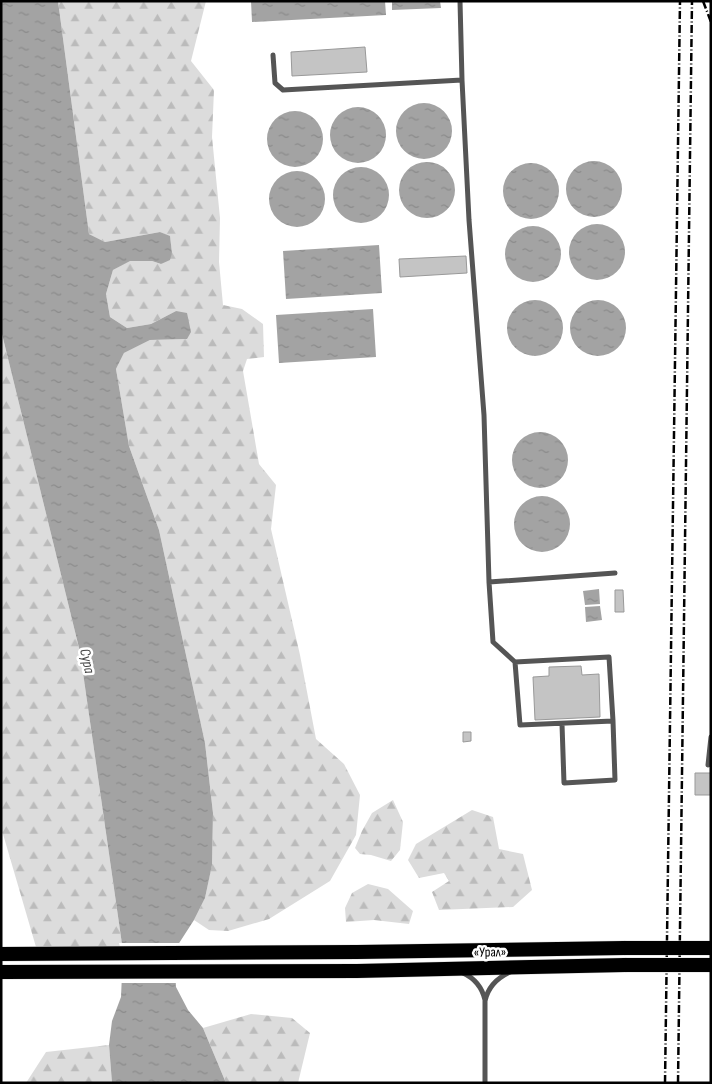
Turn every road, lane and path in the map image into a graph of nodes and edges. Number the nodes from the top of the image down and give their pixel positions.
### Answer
1 (460, 1) edge
2 (273, 55) dead end
3 (462, 80) junction
4 (615, 573) dead end
5 (489, 582) junction
6 (515, 662) junction
7 (612, 721) junction
8 (562, 724) junction
9 (711, 737) edge
10 (708, 765) dead end
11 (711, 948) edge
12 (4, 954) edge
13 (711, 965) edge
14 (522, 967) junction
15 (448, 969) junction
16 (4, 972) edge
17 (485, 1001) junction
18 (485, 1083) edge

1 - 3 lane
2 - 3 lane
3 - 5 lane
4 - 5 lane
5 - 6 lane
6 - 7 lane
6 - 8 lane
7 - 8 lane
7 - 8 lane
9 - 10 lane
11 - 12 highway, «Урал», bridge
13 - 14 highway, «Урал», bridge
14 - 15 highway, «Урал»
14 - 17 lane
15 - 16 highway, «Урал»
15 - 17 lane
17 - 18 lane

